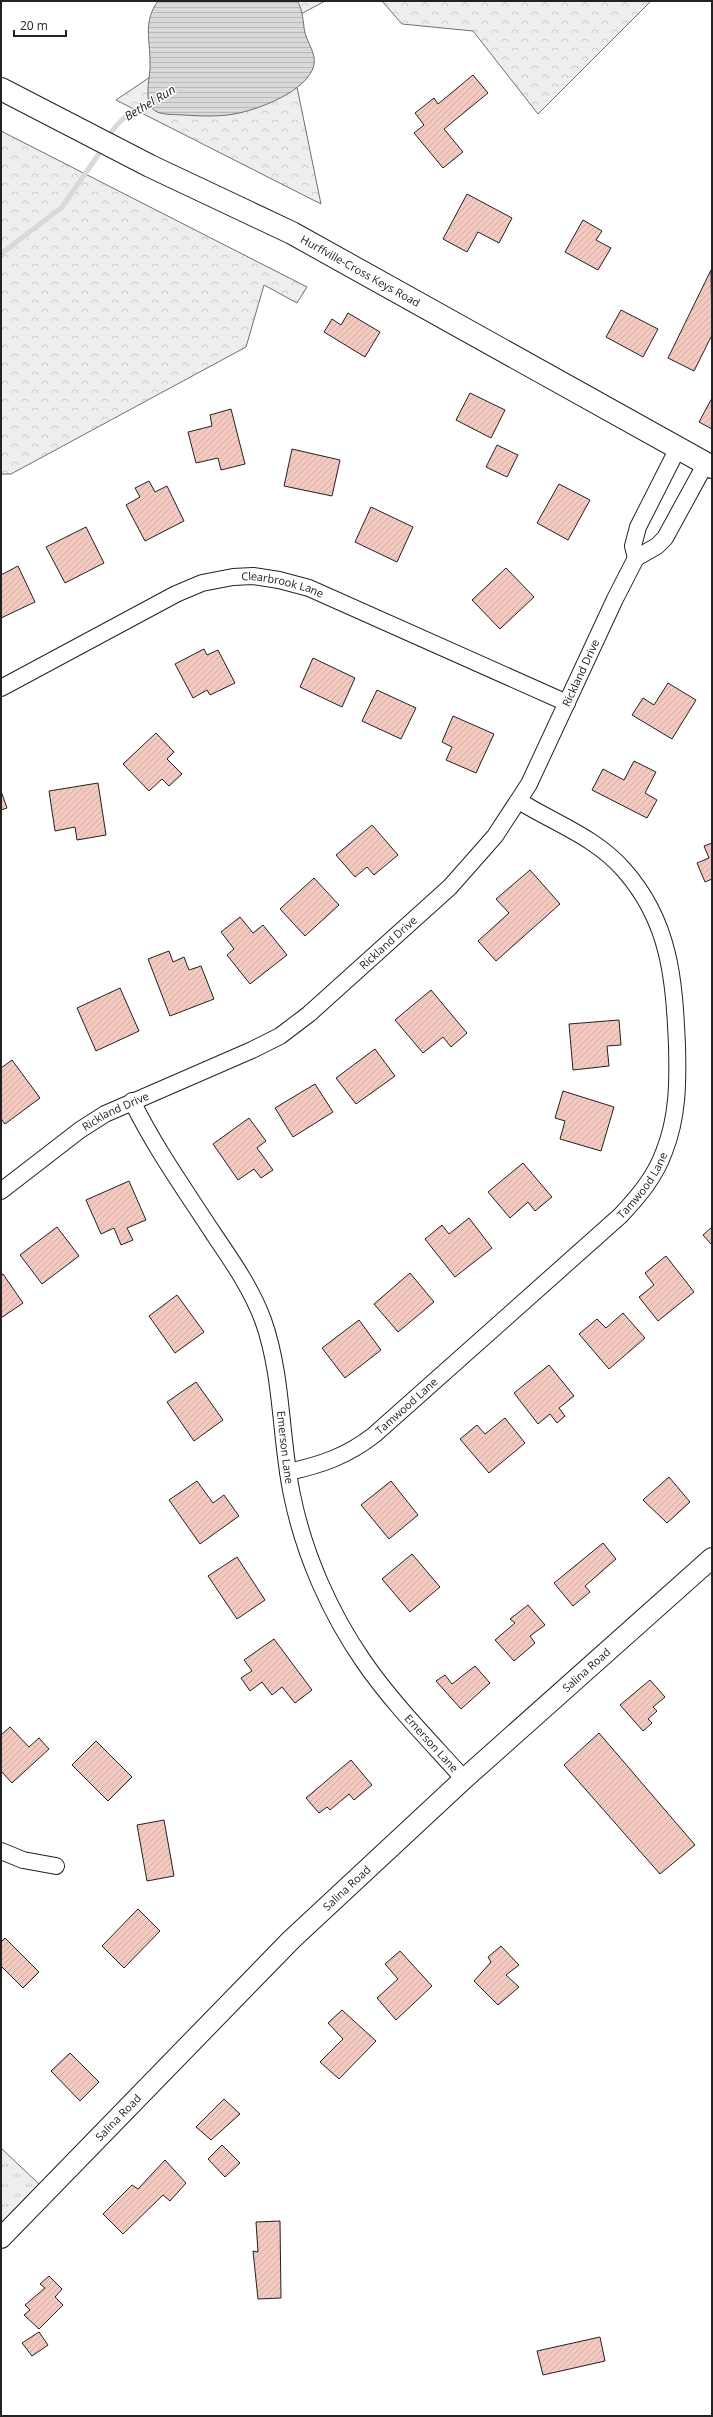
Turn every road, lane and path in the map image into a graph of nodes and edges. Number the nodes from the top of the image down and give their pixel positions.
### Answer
1 (1, 89) edge
2 (678, 448) junction
3 (709, 465) edge
4 (636, 558) junction
5 (1, 688) edge
6 (567, 703) junction
7 (519, 801) junction
8 (132, 1101) junction
9 (1, 1191) edge
10 (288, 1472) junction
11 (712, 1558) edge
12 (464, 1779) junction
13 (1, 1851) edge
14 (56, 1866) dead end
15 (1, 2238) edge

1 - 2 main road, Hurffville-Cross Keys Road
2 - 3 main road, Hurffville-Cross Keys Road
2 - 4 street
3 - 4 street
4 - 6 street, Rickland Drive
5 - 6 street, Clearbrook Lane
6 - 7 street, Rickland Drive
7 - 8 street, Rickland Drive
7 - 10 street, Tamwood Lane
8 - 9 street, Rickland Drive
8 - 10 street, Emerson Lane
10 - 12 street, Emerson Lane
11 - 12 street, Salina Road
12 - 15 street, Salina Road
13 - 14 street

